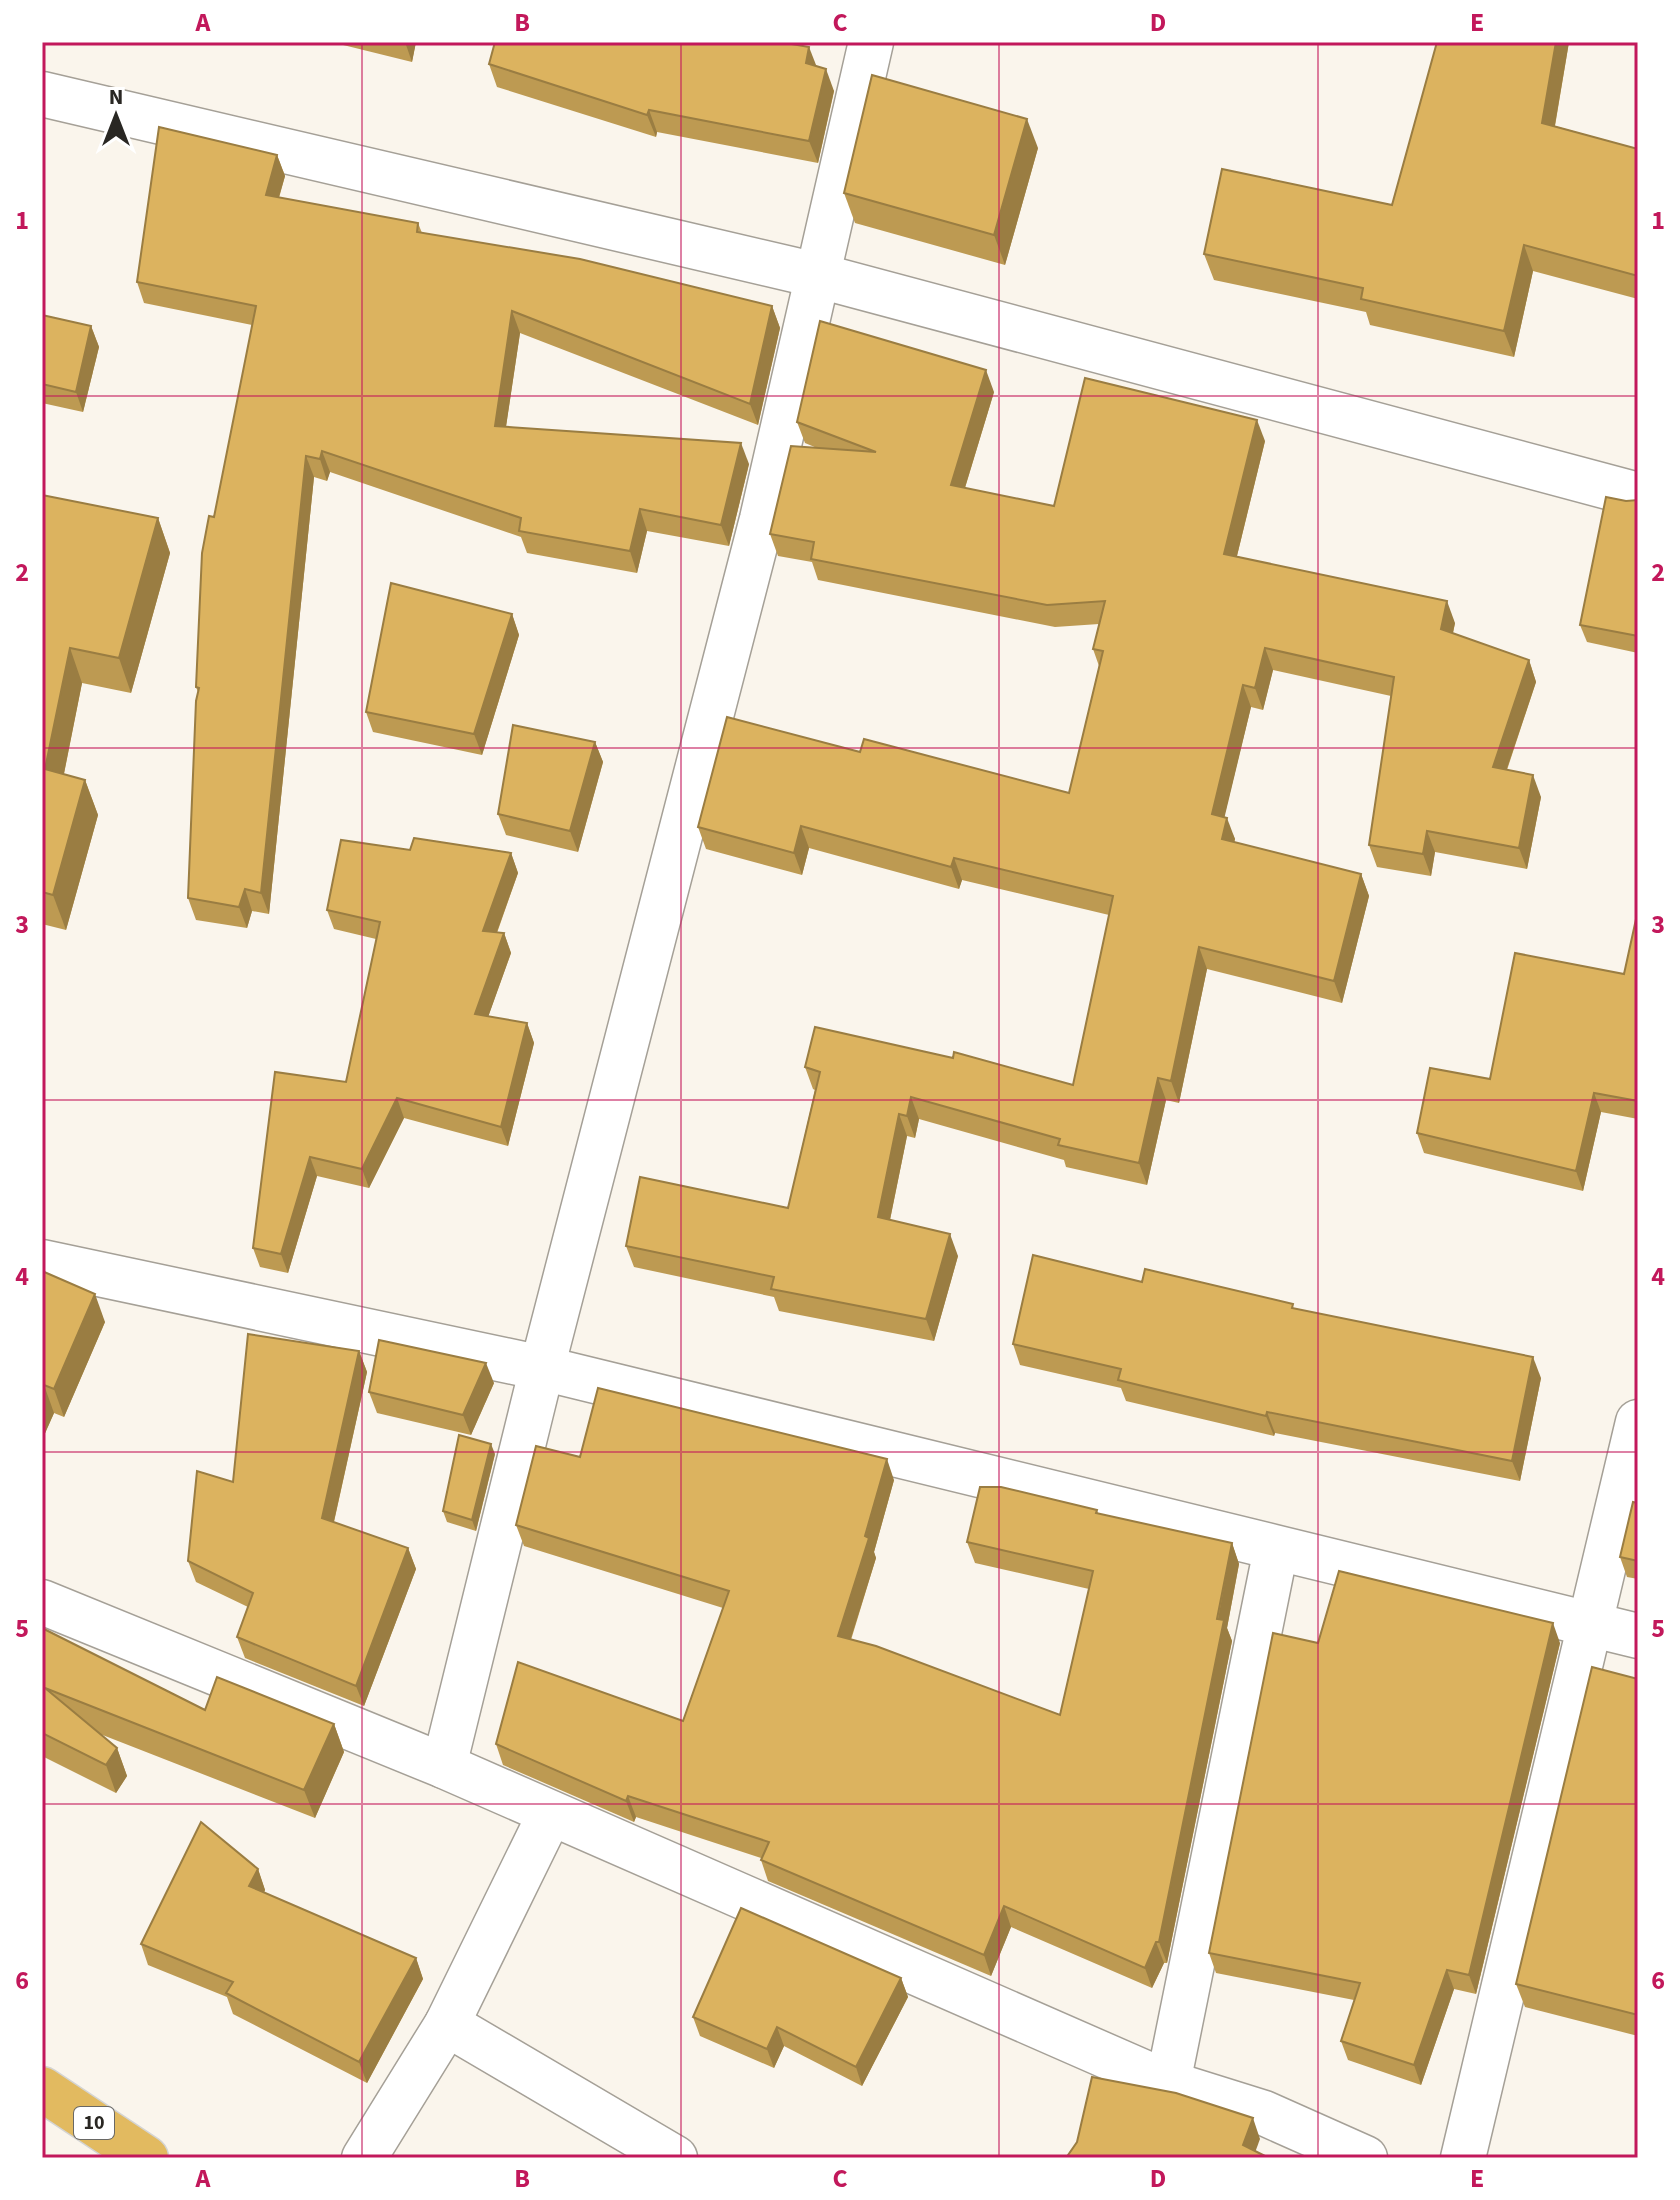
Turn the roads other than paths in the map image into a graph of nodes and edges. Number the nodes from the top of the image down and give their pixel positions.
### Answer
1 (871, 42) edge
2 (42, 94) edge
3 (816, 275) junction
4 (1638, 495) edge
5 (42, 1262) edge
6 (542, 1368) junction
7 (1638, 1422) edge
8 (1276, 1549) junction
9 (42, 1602) edge
10 (1589, 1626) junction
11 (1638, 1636) edge
12 (444, 1766) junction
13 (550, 1814) junction
14 (447, 2024) junction
15 (1168, 2083) junction
16 (42, 2089) edge
17 (134, 2155) edge
18 (364, 2158) edge
19 (675, 2158) edge
20 (1365, 2158) edge
21 (1463, 2158) edge

1 - 3 street
2 - 3 street
3 - 4 street
3 - 6 street
5 - 6 street
6 - 8 street
6 - 12 street
7 - 10 street
8 - 10 street
8 - 15 street
9 - 12 street
10 - 11 street
10 - 21 street
12 - 13 street
13 - 14 street
13 - 15 street
14 - 18 street
14 - 19 street
15 - 20 street
16 - 17 highway, 10

